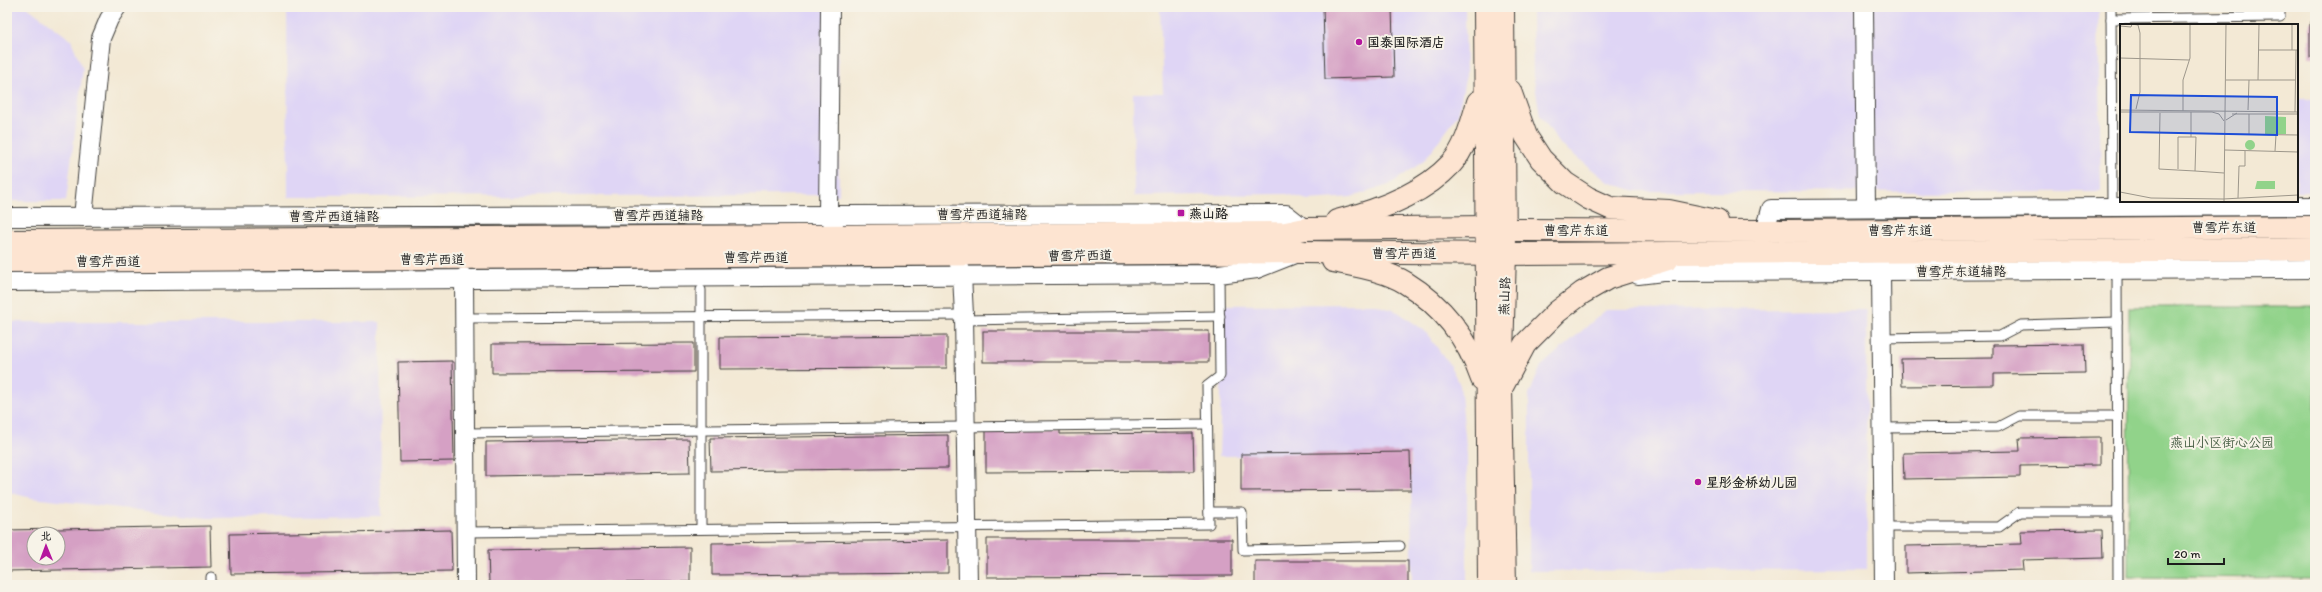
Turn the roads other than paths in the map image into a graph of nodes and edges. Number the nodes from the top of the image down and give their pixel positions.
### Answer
1 (117, 7) edge
2 (830, 7) edge
3 (1485, 7) edge
4 (1503, 7) edge
5 (1864, 7) edge
6 (2111, 7) edge
7 (2280, 7) edge
8 (2111, 19) junction
9 (1503, 64) junction
10 (1485, 77) junction
11 (2111, 111) junction
12 (2120, 111) edge
13 (2315, 206) edge
14 (2112, 207) junction
15 (1866, 208) junction
16 (828, 214) junction
17 (7, 217) edge
18 (83, 217) junction
19 (2315, 227) edge
20 (1496, 228) junction
21 (1304, 229) junction
22 (1765, 231) junction
23 (840, 236) junction
24 (7, 241) edge
25 (2315, 248) edge
26 (1299, 252) junction
27 (1689, 252) junction
28 (1496, 253) junction
29 (7, 261) edge
30 (959, 266) junction
31 (2315, 269) edge
32 (2117, 270) junction
33 (1881, 271) junction
34 (1219, 274) junction
35 (464, 277) junction
36 (1608, 278) junction
37 (7, 282) edge
38 (701, 290) dead end
39 (1220, 316) junction
40 (701, 317) junction
41 (464, 318) junction
42 (964, 318) junction
43 (2117, 322) junction
44 (1882, 338) junction
45 (1494, 390) junction
46 (2117, 416) junction
47 (1206, 424) junction
48 (966, 427) junction
49 (1882, 428) junction
50 (701, 430) junction
51 (465, 433) junction
52 (1208, 512) junction
53 (2118, 512) junction
54 (967, 526) junction
55 (1883, 527) junction
56 (700, 530) junction
57 (466, 532) junction
58 (1400, 546) dead end
59 (466, 585) edge
60 (968, 585) edge
61 (1489, 585) edge
62 (1505, 585) edge
63 (1884, 585) edge
64 (2118, 585) edge

1 - 18 street
2 - 16 street
3 - 10 main road, 燕山路
4 - 9 main road, 燕山路
5 - 15 street
6 - 8 lane
7 - 8 lane
8 - 11 lane
9 - 20 main road, 燕山路
9 - 22 main road
10 - 20 main road, 燕山路
10 - 21 main road
11 - 12 lane
11 - 14 lane
13 - 14 street
14 - 15 street
15 - 22 street
16 - 18 street, 曹雪芹西道辅路
16 - 21 street, 曹雪芹西道辅路
16 - 23 street
17 - 18 street, 曹雪芹西道辅路
19 - 22 main road, 曹雪芹东道
20 - 21 main road, 曹雪芹西道
20 - 22 main road, 曹雪芹东道
20 - 28 main road, 燕山路
21 - 23 main road, 曹雪芹西道
23 - 24 main road, 曹雪芹西道
25 - 27 main road, 曹雪芹东道
26 - 28 main road, 曹雪芹西道
26 - 30 main road, 曹雪芹西道
26 - 34 street
26 - 45 main road
27 - 28 main road, 曹雪芹东道
27 - 36 main road
28 - 45 main road, 燕山路
29 - 30 main road, 曹雪芹西道
30 - 34 street
30 - 35 street
30 - 42 street
31 - 32 street, 曹雪芹东道辅路
32 - 33 street, 曹雪芹东道辅路
32 - 43 lane
33 - 36 street, 曹雪芹东道辅路
33 - 44 street
34 - 39 lane
35 - 37 street
35 - 41 street
36 - 45 main road
38 - 40 lane
39 - 42 lane
39 - 47 lane
40 - 41 lane
40 - 42 lane
40 - 50 lane
41 - 51 street
42 - 48 street
43 - 44 lane
43 - 46 lane
44 - 49 street
45 - 61 main road, 燕山路
45 - 62 main road, 燕山路
46 - 49 lane
46 - 53 lane
47 - 48 lane
47 - 52 lane
48 - 50 lane
48 - 54 street
49 - 55 street
50 - 51 lane
50 - 56 lane
51 - 57 street
52 - 54 lane
52 - 58 lane
53 - 55 lane
53 - 64 lane
54 - 56 lane
54 - 60 street
55 - 63 street
56 - 57 lane
57 - 59 street

